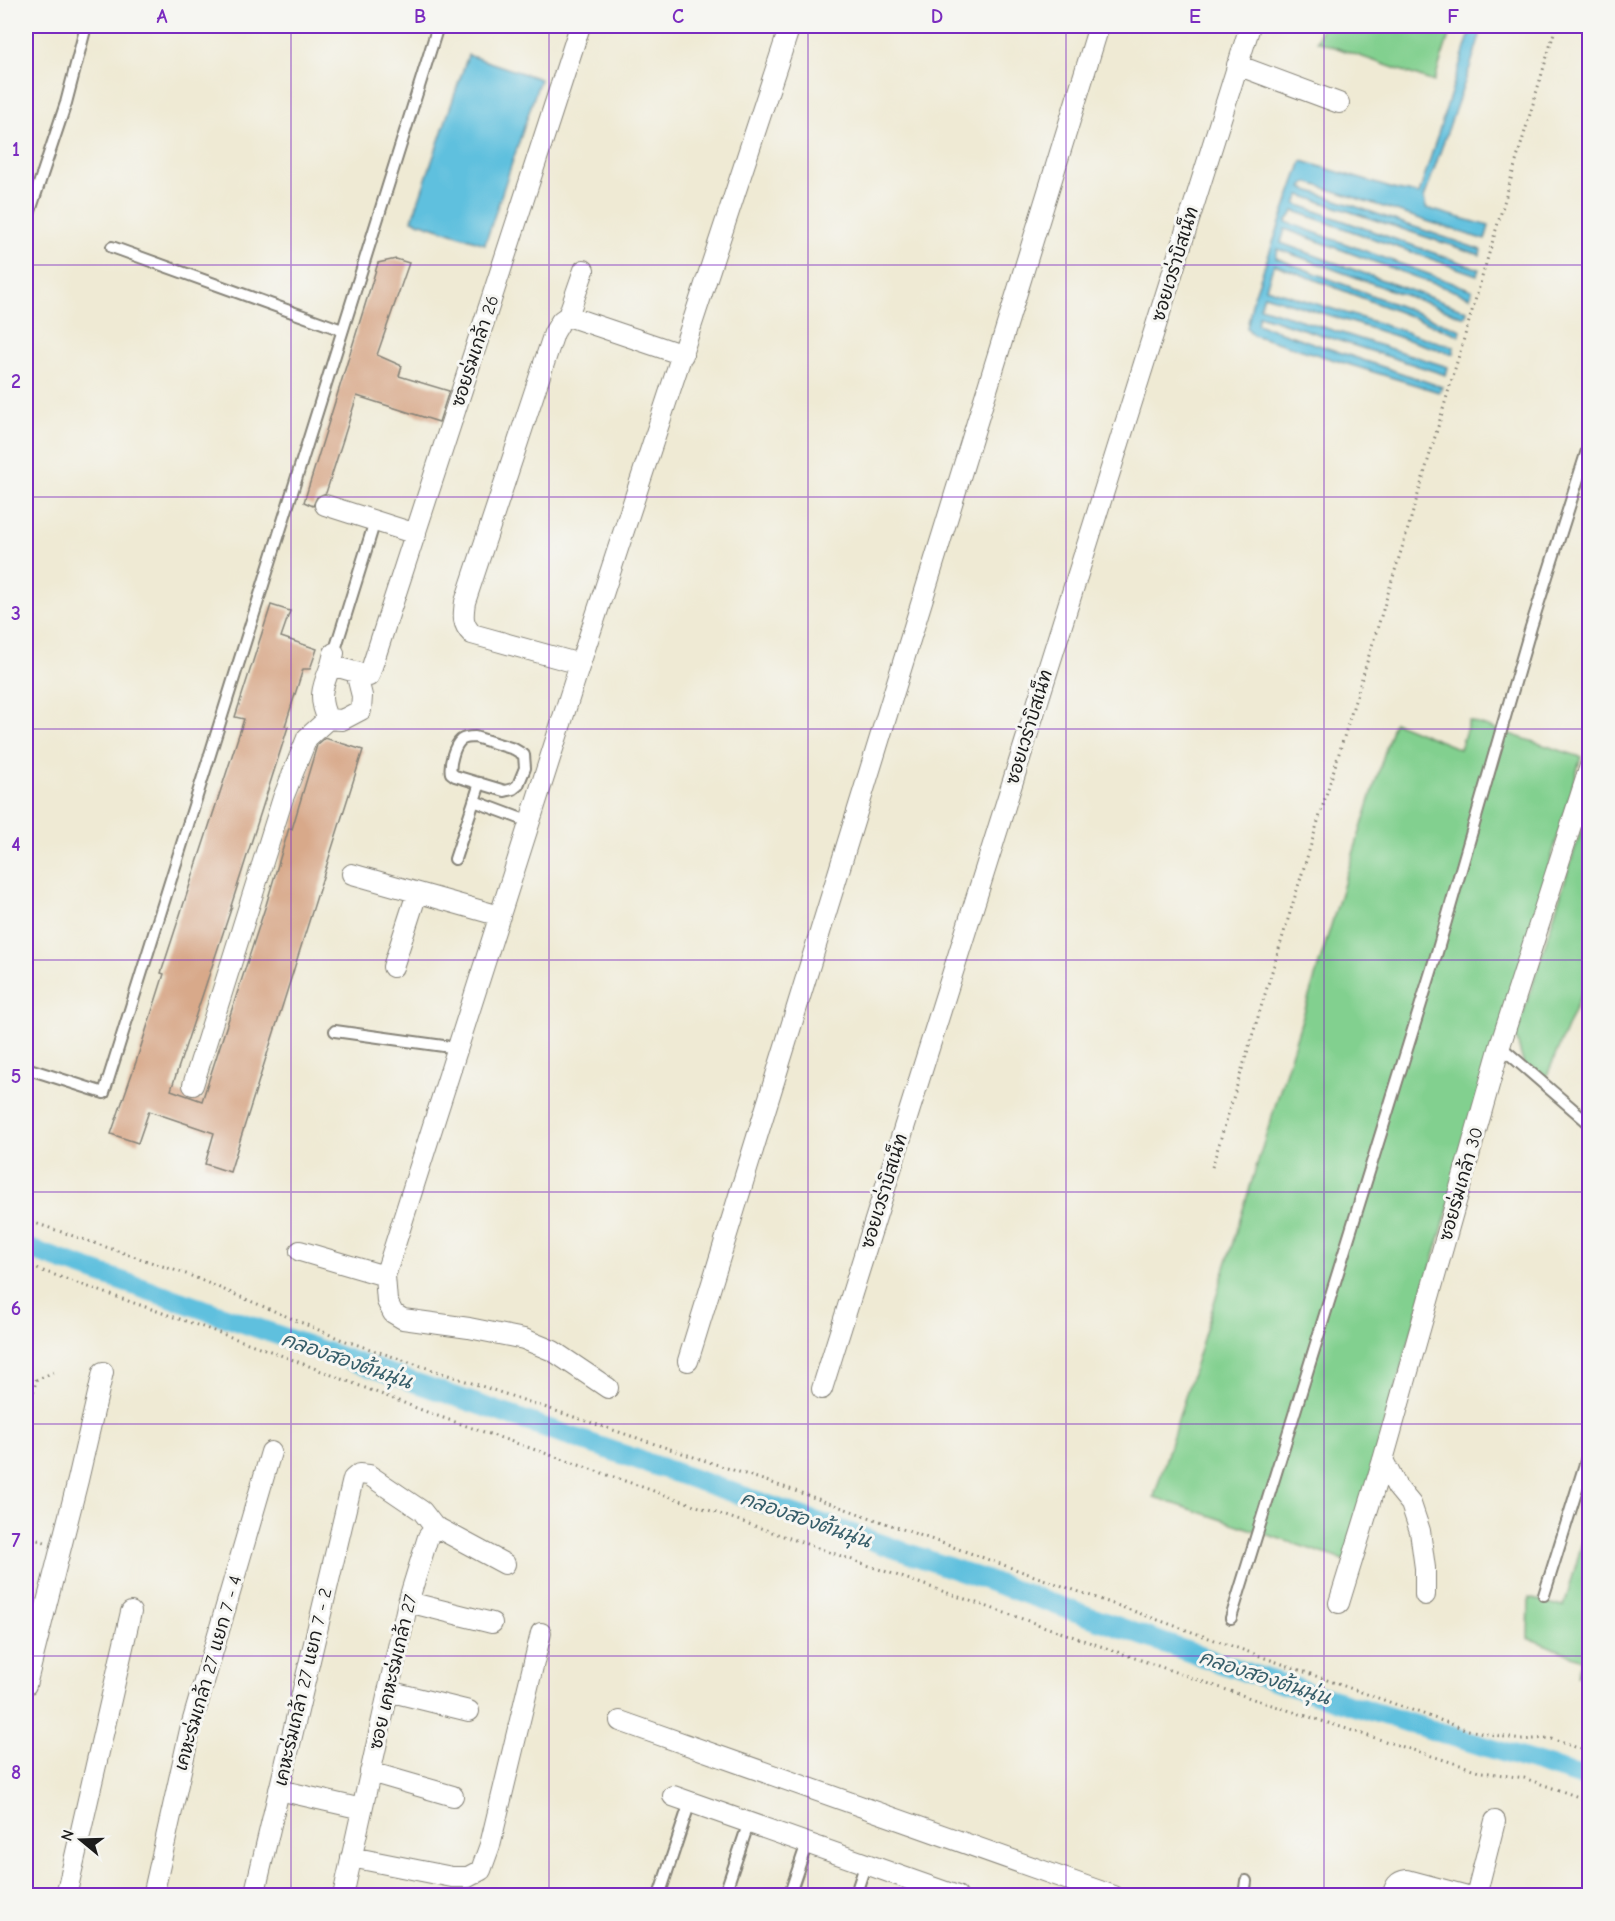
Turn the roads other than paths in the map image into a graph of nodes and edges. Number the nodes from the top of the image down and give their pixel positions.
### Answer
1 (87, 26) edge
2 (438, 26) edge
3 (580, 26) edge
4 (790, 26) edge
5 (1099, 26) edge
6 (1250, 26) edge
7 (1237, 65) junction
8 (1339, 103) dead end
9 (26, 223) edge
10 (112, 247) dead end
11 (584, 270) dead end
12 (568, 316) junction
13 (342, 330) junction
14 (683, 355) junction
15 (1590, 441) edge
16 (325, 505) dead end
17 (375, 521) junction
18 (416, 534) junction
19 (332, 659) junction
20 (580, 664) junction
21 (363, 674) junction
22 (328, 719) junction
23 (1590, 766) edge
24 (480, 783) junction
25 (474, 801) junction
26 (530, 822) junction
27 (455, 859) dead end
28 (352, 874) dead end
29 (417, 892) junction
30 (500, 916) junction
31 (393, 967) dead end
32 (335, 1031) dead end
33 (1500, 1046) junction
34 (458, 1048) junction
35 (26, 1068) edge
36 (193, 1085) dead end
37 (1590, 1124) edge
38 (300, 1251) dead end
39 (385, 1276) junction
40 (688, 1361) dead end
41 (103, 1372) dead end
42 (608, 1388) dead end
43 (822, 1389) dead end
44 (1590, 1448) edge
45 (271, 1452) dead end
46 (1383, 1460) junction
47 (436, 1529) junction
48 (505, 1564) dead end
49 (1425, 1595) dead end
50 (1544, 1595) dead end
51 (408, 1602) junction
52 (1339, 1603) dead end
53 (131, 1612) dead end
54 (1231, 1618) dead end
55 (492, 1623) dead end
56 (541, 1633) dead end
57 (26, 1685) edge
58 (388, 1691) junction
59 (469, 1711) dead end
60 (620, 1721) dead end
61 (370, 1772) junction
62 (279, 1790) junction
63 (453, 1796) dead end
64 (681, 1799) joint
65 (362, 1809) junction
66 (1495, 1821) dead end
67 (749, 1822) junction
68 (807, 1843) junction
69 (351, 1857) junction
70 (866, 1863) junction
71 (1246, 1881) dead end
72 (922, 1890) edge
73 (66, 1896) edge
74 (153, 1896) edge
75 (254, 1896) edge
76 (343, 1896) edge
77 (660, 1896) edge
78 (724, 1896) edge
79 (789, 1896) edge
80 (855, 1896) edge
81 (957, 1896) edge
82 (1114, 1896) edge
83 (1244, 1896) edge
84 (1392, 1896) edge
85 (1467, 1896) edge
86 (1476, 1896) edge

1 - 9 lane
2 - 13 lane
3 - 18 street, ซอยร่มเกล้า 26
4 - 14 street
5 - 40 street
6 - 7 street, ซอยเวร่าบิสเน็ท
7 - 8 street
7 - 43 street, ซอยเวร่าบิสเน็ท
10 - 13 lane
11 - 12 street
12 - 14 street
12 - 20 street
13 - 35 lane
14 - 20 street
15 - 54 lane
16 - 17 street
17 - 18 street
17 - 19 lane
18 - 21 street, ซอยร่มเกล้า 26
19 - 21 street
19 - 22 street
20 - 26 street
21 - 22 street
22 - 36 street
23 - 33 street, ซอยร่มเกล้า 30
24 - 24 lane
24 - 25 lane
25 - 26 lane
25 - 27 lane
26 - 30 street
28 - 29 street
29 - 30 street
29 - 31 street
30 - 34 street
32 - 34 lane
33 - 37 lane
33 - 46 street, ซอยร่มเกล้า 30
34 - 39 street
38 - 39 street
39 - 42 street
41 - 57 street
44 - 50 lane
45 - 74 street, เคหะร่มเกล้า 27 แยก 7 - 4
46 - 49 street
46 - 52 street, ซอยร่มเกล้า 30
47 - 48 street
47 - 51 street, ซอย เคหะร่มเกล้า 27
47 - 62 street, เคหะร่มเกล้า 27 แยก 7 - 2
51 - 55 street
51 - 58 street, ซอย เคหะร่มเกล้า 27
53 - 73 street
56 - 69 street
58 - 59 street
58 - 61 street, ซอย เคหะร่มเกล้า 27
60 - 82 street
61 - 63 street
61 - 65 street, ซอย เคหะร่มเกล้า 27
62 - 65 street
62 - 75 street, เคหะร่มเกล้า 27 แยก 7 - 2
64 - 67 street
64 - 77 lane
65 - 69 street, ซอย เคหะร่มเกล้า 27
66 - 86 street
67 - 68 street
67 - 78 lane
68 - 70 street
68 - 79 lane
69 - 76 street, ซอย เคหะร่มเกล้า 27
70 - 72 street
70 - 80 lane
71 - 83 lane
72 - 81 street
84 - 85 street

